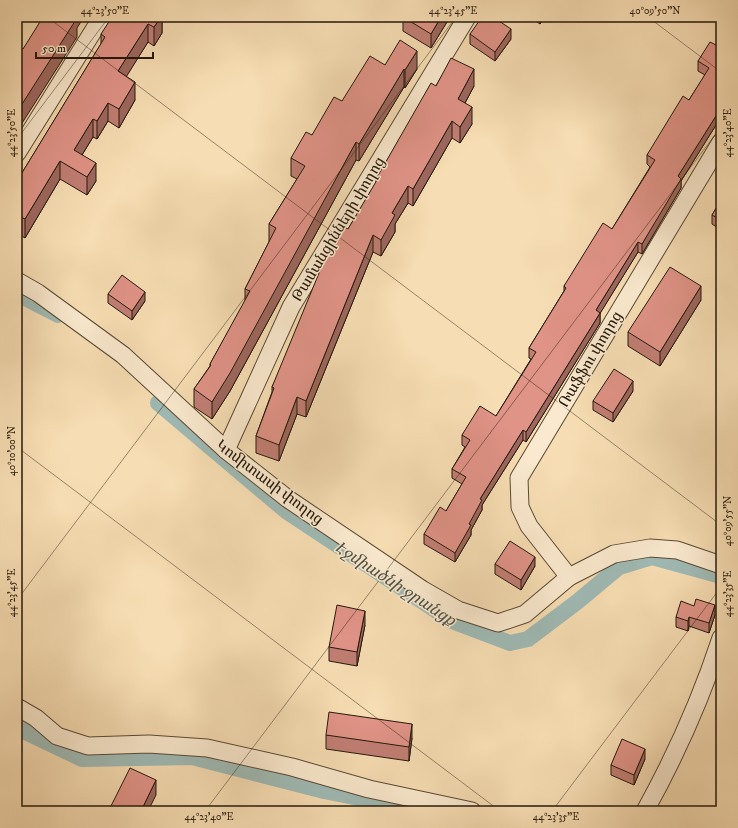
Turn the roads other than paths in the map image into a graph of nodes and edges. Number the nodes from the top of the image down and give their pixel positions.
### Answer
1 (102, 17) edge
2 (467, 17) edge
3 (721, 142) edge
4 (17, 153) edge
5 (17, 281) edge
6 (226, 450) junction
7 (721, 565) edge
8 (569, 577) junction
9 (721, 638) edge
10 (17, 707) edge
11 (472, 811) edge
12 (645, 811) edge

1 - 4 street
2 - 6 street, Թամանցինների փողոց
3 - 8 street, Ռաֆֆու փողոց
5 - 6 street, Կոմիտասի փողոց
6 - 8 street, Կոմիտասի փողոց
7 - 8 street, Կոմիտասի փողոց
9 - 12 street
10 - 11 street

